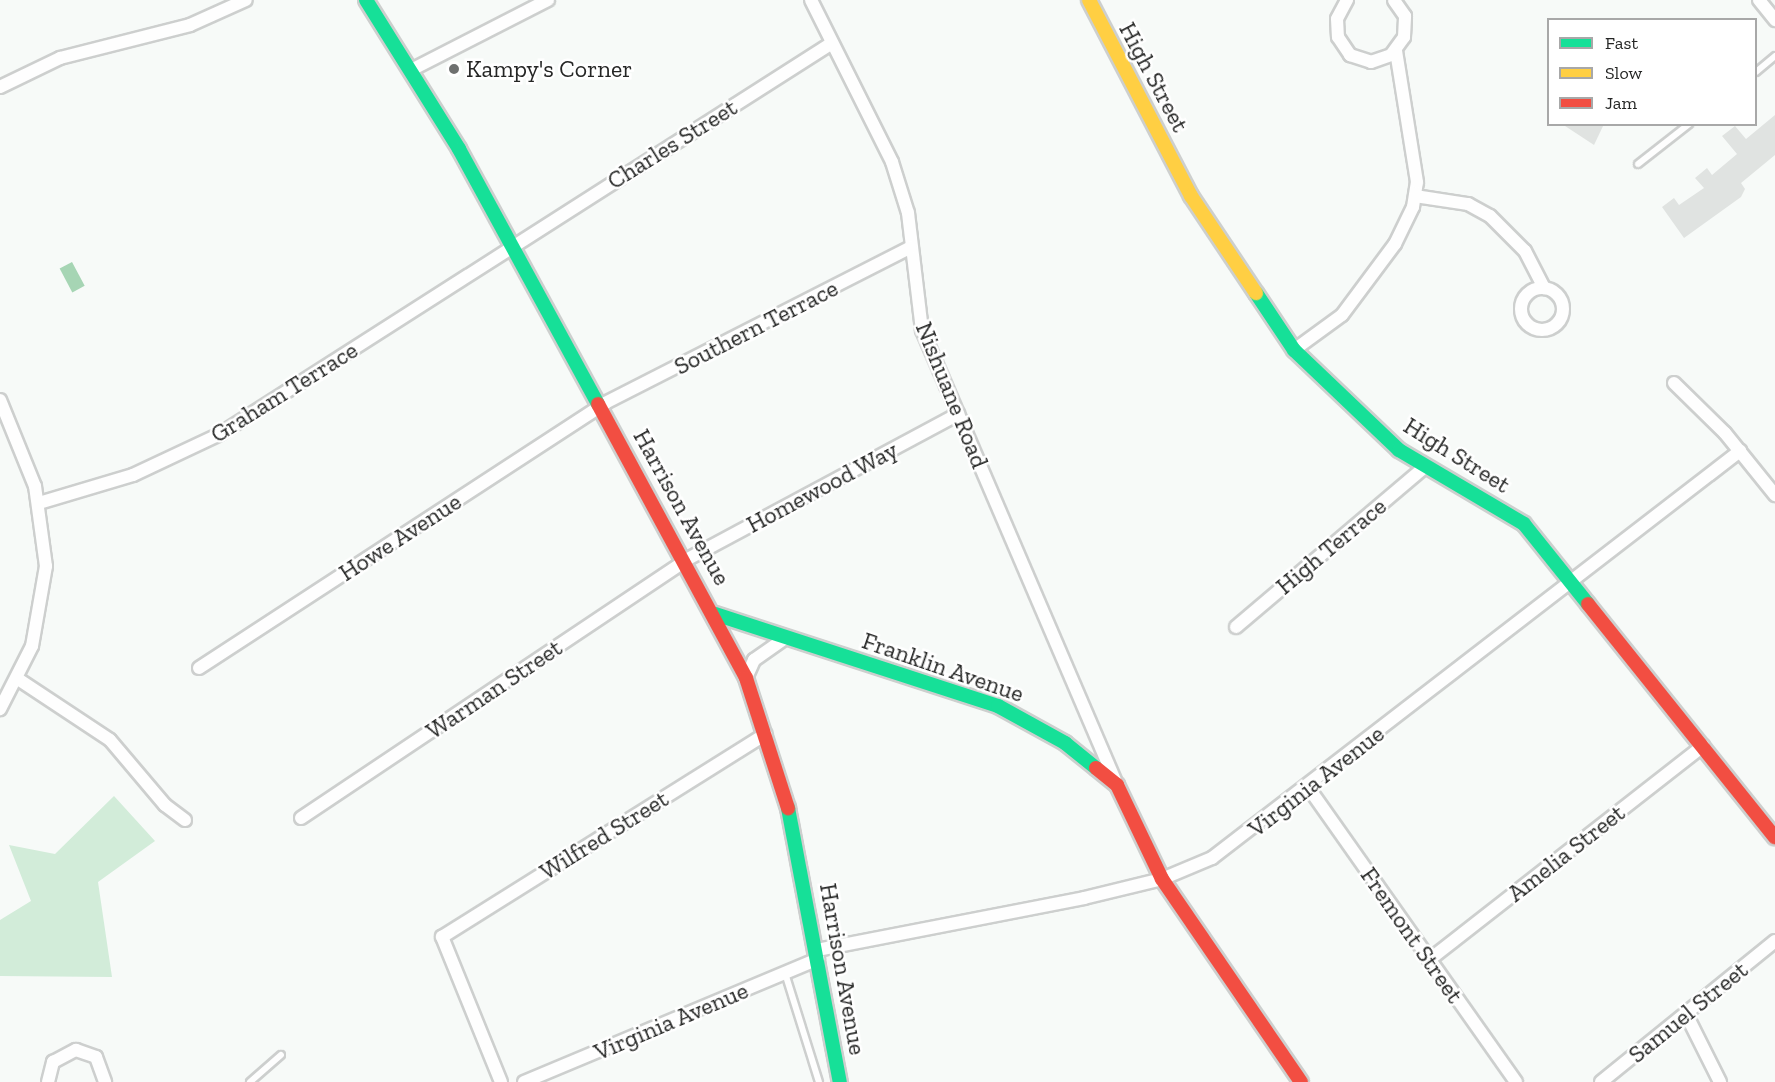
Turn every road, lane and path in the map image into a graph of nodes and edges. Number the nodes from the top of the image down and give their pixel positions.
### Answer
1 (246, 0) edge
2 (366, 0) edge
3 (548, 0) edge
4 (811, 0) edge
5 (1089, 0) edge
6 (1347, 0) edge
7 (1394, 0) edge
8 (1760, 0) edge
9 (1775, 20) edge
10 (832, 43) junction
11 (1396, 51) junction
12 (1775, 56) edge
13 (411, 70) junction
14 (1757, 70) edge
15 (0, 87) edge
16 (1686, 126) edge
17 (1638, 164) dead end
18 (1415, 196) junction
19 (512, 244) junction
20 (911, 248) junction
21 (1544, 288) dead end
22 (1294, 350) junction
23 (1674, 383) dead end
24 (0, 400) edge
25 (601, 406) junction
26 (958, 414) junction
27 (1740, 451) junction
28 (1426, 466) junction
29 (1775, 495) edge
30 (39, 503) junction
31 (686, 560) junction
32 (1570, 583) junction
33 (715, 614) junction
34 (1236, 627) dead end
35 (786, 638) junction
36 (200, 668) dead end
37 (746, 678) junction
38 (18, 679) junction
39 (0, 709) edge
40 (766, 734) junction
41 (1703, 746) junction
42 (1117, 785) junction
43 (1308, 787) junction
44 (301, 818) dead end
45 (186, 820) dead end
46 (1775, 837) edge
47 (1162, 879) junction
48 (1775, 941) edge
49 (817, 954) junction
50 (1429, 960) junction
51 (785, 973) junction
52 (1686, 1014) junction
53 (281, 1055) dead end
54 (48, 1082) edge
55 (105, 1082) edge
56 (250, 1082) edge
57 (501, 1082) edge
58 (524, 1082) edge
59 (819, 1082) edge
60 (840, 1082) edge
61 (1301, 1082) edge
62 (1516, 1082) edge
63 (1601, 1082) edge
64 (1720, 1082) edge

1 - 15 street
2 - 13 street, Harrison Avenue
3 - 13 street
4 - 10 street, Nishuane Road
5 - 22 street, High Street
6 - 11 street
7 - 11 street
8 - 9 street
10 - 19 street, Charles Street
10 - 20 street, Nishuane Road
11 - 18 street
12 - 14 lane
13 - 19 street, Harrison Avenue
16 - 17 lane
18 - 21 street
18 - 22 street
19 - 25 street, Harrison Avenue
19 - 30 street, Graham Terrace
20 - 25 street, Southern Terrace
20 - 26 street, Nishuane Road
22 - 28 street, High Street
23 - 27 street
24 - 30 street
25 - 31 street, Harrison Avenue
25 - 36 street, Howe Avenue
26 - 31 street, Homewood Way
26 - 42 street, Nishuane Road
27 - 29 street
27 - 32 street, Virginia Avenue
28 - 32 street, High Street
28 - 34 street, High Terrace
30 - 38 street
31 - 33 street, Harrison Avenue
31 - 44 street, Warman Street
32 - 41 street, High Street
32 - 43 street, Virginia Avenue
33 - 35 street, Franklin Avenue
33 - 37 street, Harrison Avenue
35 - 37 street
35 - 42 street, Franklin Avenue
37 - 40 street, Harrison Avenue
38 - 39 street
38 - 45 street
40 - 49 street, Harrison Avenue
40 - 57 street, Wilfred Street
41 - 46 street, High Street
41 - 50 street, Amelia Street
42 - 47 street, Franklin Avenue
43 - 47 street, Virginia Avenue
43 - 50 street, Fremont Street
47 - 49 street, Virginia Avenue
47 - 61 street, Franklin Avenue
48 - 52 street, Samuel Street
49 - 51 street, Virginia Avenue
49 - 60 street, Harrison Avenue
50 - 62 street, Fremont Street
51 - 58 street, Virginia Avenue
51 - 59 lane
52 - 63 street, Samuel Street
52 - 64 street
53 - 56 lane
54 - 55 street

